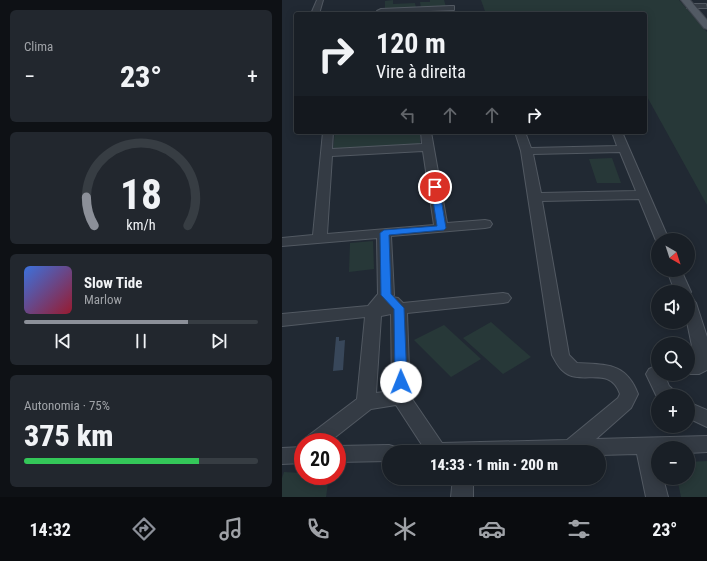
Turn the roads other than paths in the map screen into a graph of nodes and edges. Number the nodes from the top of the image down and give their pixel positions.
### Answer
1 (320, 0) edge
2 (449, 0) edge
3 (701, 0) edge
4 (687, 3) edge
5 (706, 6) edge
6 (381, 10) edge
7 (451, 11) edge
8 (316, 12) edge
9 (705, 21) edge
10 (328, 134) edge
11 (426, 134) edge
12 (521, 134) edge
13 (618, 134) edge
14 (428, 147) junction
15 (624, 149) junction
16 (527, 151) junction
17 (327, 153) junction
18 (643, 195) junction
19 (535, 197) junction
20 (484, 224) dead end
21 (441, 228) junction
22 (384, 233) junction
23 (659, 233) edge
24 (320, 238) junction
25 (282, 242) edge
26 (386, 295) junction
27 (504, 298) dead end
28 (399, 308) junction
29 (373, 311) junction
30 (695, 319) edge
31 (282, 320) edge
32 (695, 367) edge
33 (401, 397) junction
34 (366, 402) junction
35 (695, 413) edge
36 (707, 419) edge
37 (326, 433) edge
38 (707, 444) edge
39 (432, 445) edge
40 (575, 445) edge
41 (645, 447) junction
42 (606, 448) edge
43 (382, 453) edge
44 (346, 454) edge
45 (462, 485) edge
46 (462, 497) edge
47 (657, 497) edge

1 - 8 street
2 - 7 street
3 - 5 street
4 - 5 street
4 - 9 main road
6 - 7 street
10 - 17 street
11 - 14 street
12 - 16 street
13 - 15 street
14 - 17 street
14 - 21 street
15 - 16 street
15 - 18 street
16 - 19 street
17 - 24 street
18 - 19 street
18 - 23 street
19 - 40 street
20 - 21 street
21 - 22 street
22 - 24 street
22 - 26 street
24 - 25 street
26 - 28 street
26 - 29 street
27 - 28 street
28 - 29 street
28 - 33 street
29 - 31 street
29 - 34 street
30 - 32 street
33 - 34 street
33 - 39 street
34 - 37 street
35 - 36 street
38 - 41 street
41 - 42 street
41 - 47 street
43 - 44 street
45 - 46 street

